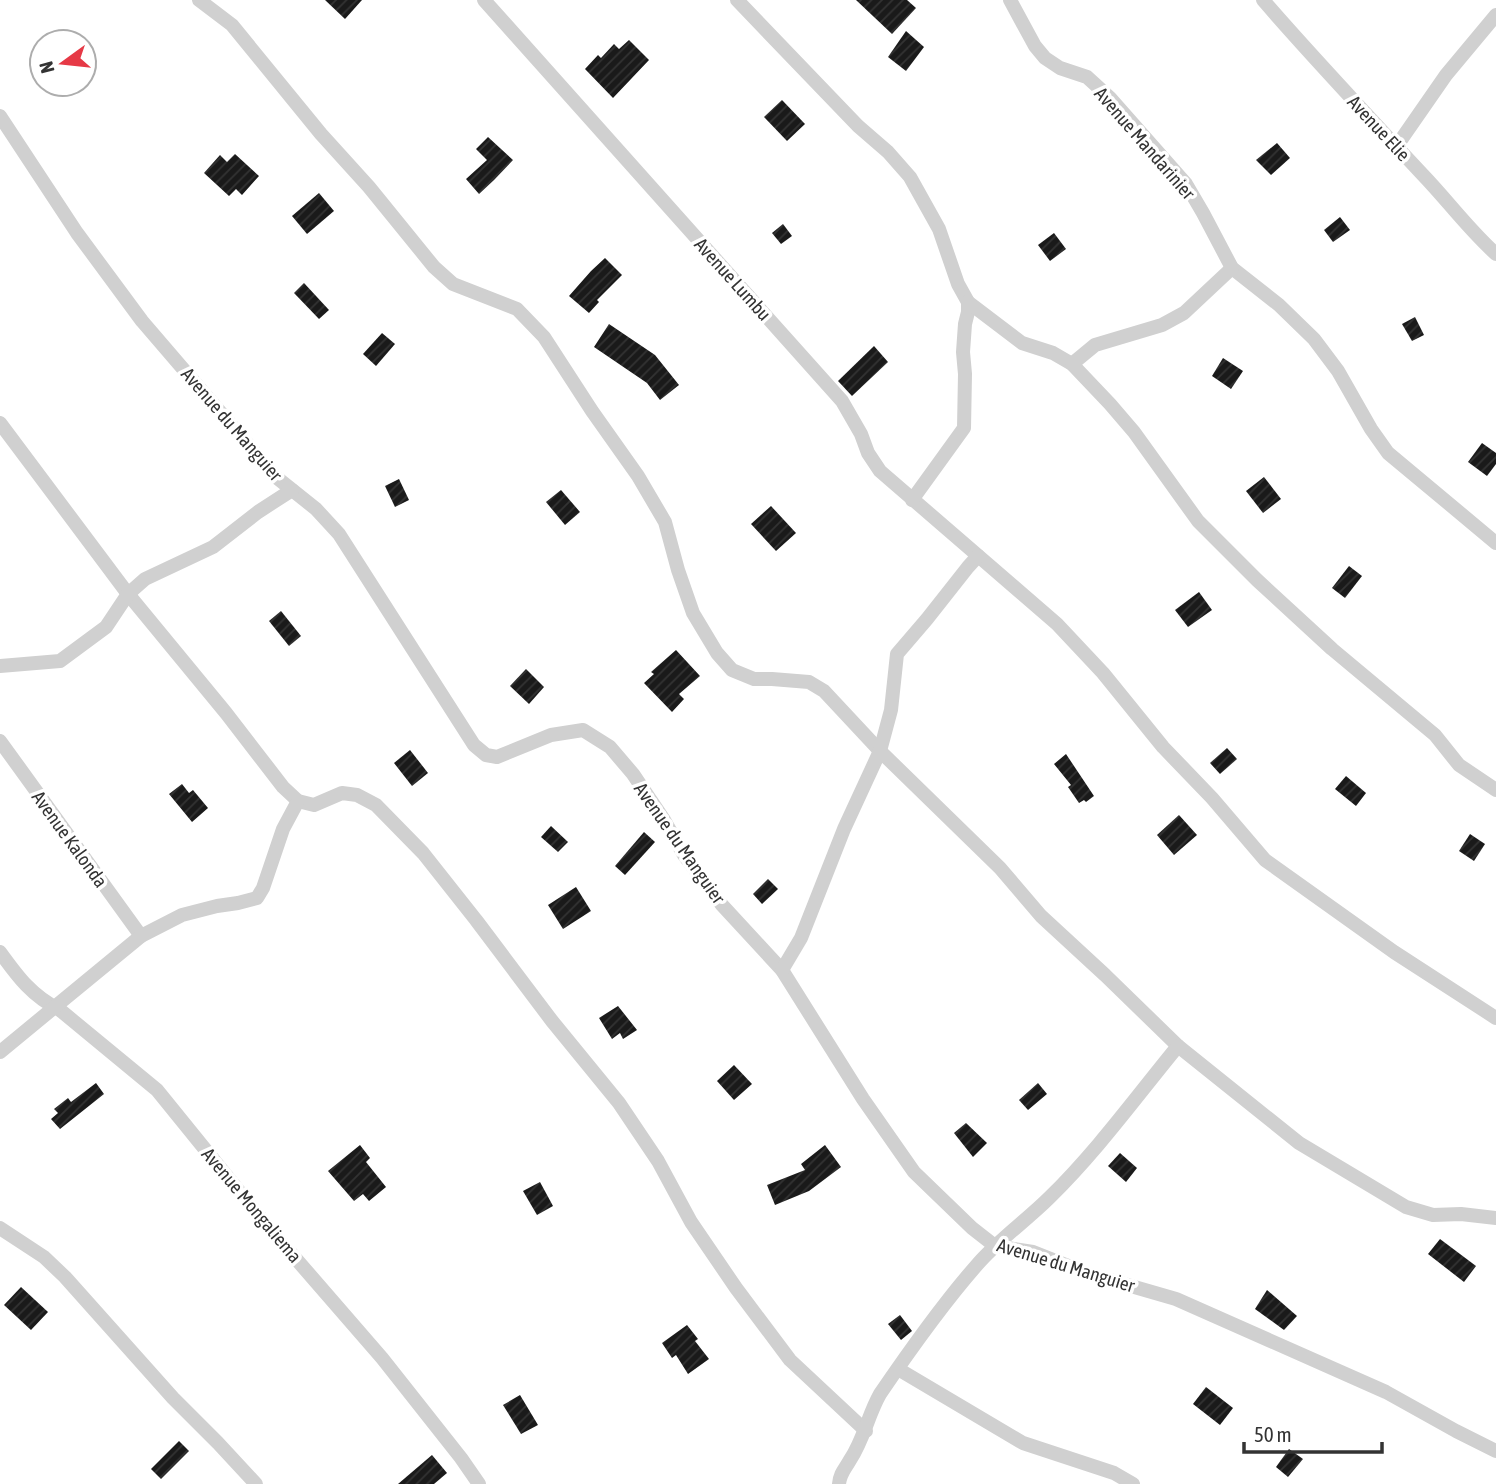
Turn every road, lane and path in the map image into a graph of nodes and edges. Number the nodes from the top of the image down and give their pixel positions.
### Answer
1 (200, 0) edge
2 (484, 0) edge
3 (737, 0) edge
4 (1010, 0) edge
5 (1263, 0) edge
6 (1496, 15) edge
7 (0, 116) edge
8 (1396, 147) junction
9 (1496, 254) edge
10 (1232, 268) junction
11 (968, 302) junction
12 (1072, 364) junction
13 (0, 423) edge
14 (292, 490) junction
15 (912, 500) junction
16 (1496, 543) edge
17 (978, 556) junction
18 (128, 594) junction
19 (0, 666) edge
20 (0, 741) edge
21 (880, 751) junction
22 (1496, 790) edge
23 (299, 801) junction
24 (141, 936) junction
25 (0, 952) edge
26 (782, 970) junction
27 (54, 1007) junction
28 (1496, 1018) edge
29 (1178, 1046) junction
30 (0, 1052) edge
31 (1496, 1218) edge
32 (0, 1228) edge
33 (995, 1246) junction
34 (898, 1369) junction
35 (866, 1431) junction
36 (1496, 1451) edge
37 (837, 1481) edge
38 (256, 1484) edge
39 (479, 1484) edge
40 (1133, 1484) edge

1 - 21 street
2 - 15 street, Avenue Lumbu
3 - 11 street
4 - 10 street, Avenue Mandarinier
5 - 8 street, Avenue Elie
6 - 8 street
7 - 14 street, Avenue du Manguier
8 - 9 street, Avenue Elie
10 - 12 street
10 - 16 street, Avenue Mandarinier
11 - 12 street
11 - 15 street
12 - 22 street
13 - 18 street
14 - 18 street
14 - 26 street, Avenue du Manguier
15 - 17 street, Avenue Lumbu
17 - 21 street
17 - 28 street, Avenue Lumbu
18 - 19 street
18 - 23 street
20 - 24 street, Avenue Kalonda
21 - 26 street
21 - 29 street
23 - 24 street
23 - 35 street
24 - 27 street
25 - 27 street, Avenue Mongaliema
26 - 33 street, Avenue du Manguier
27 - 30 street
27 - 39 street, Avenue Mongaliema
29 - 31 street
29 - 33 street
32 - 38 street
33 - 34 street
33 - 36 street, Avenue du Manguier
34 - 35 street
34 - 40 street
35 - 37 street

